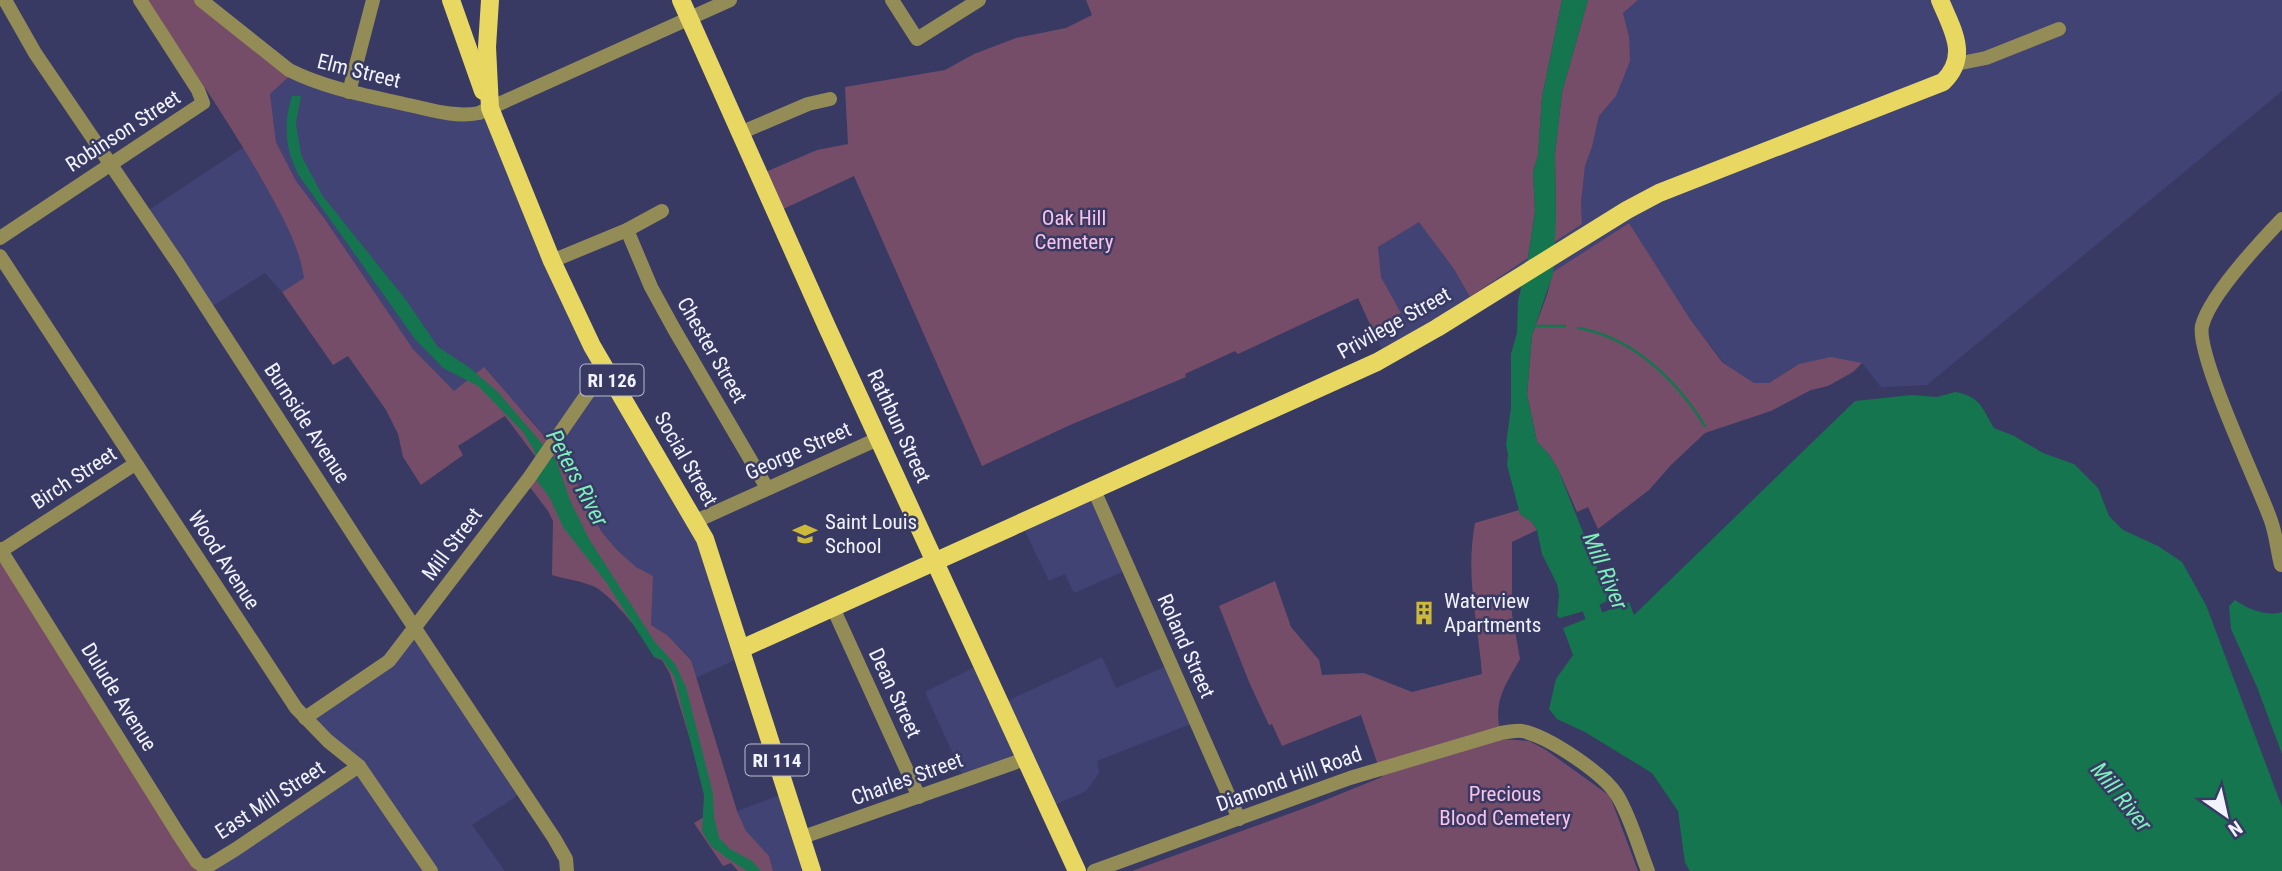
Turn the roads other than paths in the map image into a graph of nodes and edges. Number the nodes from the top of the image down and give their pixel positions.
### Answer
1 (5, 0) edge
2 (139, 0) edge
3 (201, 0) edge
4 (373, 0) edge
5 (681, 0) edge
6 (730, 0) edge
7 (891, 0) edge
8 (979, 0) edge
9 (1940, 0) edge
10 (452, 2) edge
11 (490, 8) edge
12 (689, 18) junction
13 (2059, 29) dead end
14 (1956, 64) junction
15 (349, 92) junction
16 (830, 99) dead end
17 (490, 108) junction
18 (740, 133) junction
19 (112, 165) junction
20 (662, 211) dead end
21 (2282, 219) edge
22 (627, 230) junction
23 (0, 238) edge
24 (0, 256) edge
25 (552, 261) junction
26 (605, 368) junction
27 (880, 438) junction
28 (135, 464) junction
29 (767, 488) junction
30 (1094, 490) junction
31 (696, 521) junction
32 (0, 550) edge
33 (936, 562) junction
34 (2281, 565) edge
35 (833, 608) junction
36 (415, 626) junction
37 (741, 649) junction
38 (305, 718) junction
39 (1025, 759) junction
40 (359, 766) junction
41 (919, 797) junction
42 (1240, 819) junction
43 (803, 837) junction
44 (203, 866) joint
45 (431, 871) edge
46 (566, 871) edge
47 (812, 871) edge
48 (1077, 871) edge
49 (1094, 871) edge
50 (1648, 871) edge

1 - 19 street, Burnside Avenue
2 - 19 street, Robinson Street
3 - 15 street, Elm Street
4 - 15 street
5 - 12 main road, Rathbun Street
6 - 12 street, Elm Street
7 - 8 street
9 - 14 main road
10 - 11 main road
10 - 17 main road, RI 126
11 - 17 main road, Social Street / RI 126
12 - 17 street, Elm Street
12 - 18 main road, Rathbun Street
13 - 14 street
14 - 30 main road, Privilege Street
15 - 17 street, Elm Street
16 - 18 street
17 - 25 main road, Social Street / RI 126
18 - 27 main road, Rathbun Street
19 - 23 street, Robinson Street
19 - 36 street, Burnside Avenue
20 - 22 street
21 - 34 street
22 - 25 street
22 - 29 street, Chester Street
24 - 28 street, Wood Avenue
25 - 26 main road, Social Street / RI 126
26 - 31 main road, Social Street / RI 126
26 - 36 street, Mill Street
27 - 29 street, George Street
27 - 33 main road, Rathbun Street
28 - 32 street, Birch Street
28 - 38 street, Wood Avenue
29 - 31 street, George Street
30 - 33 main road, Privilege Street
30 - 42 street, Roland Street
31 - 37 main road, Social Street / RI 126
32 - 44 street, Dulude Avenue
33 - 35 main road, Privilege Street
33 - 39 main road, Rathbun Street
35 - 37 main road, Privilege Street
35 - 41 street, Dean Street
36 - 38 street, Mill Street
36 - 46 street, Burnside Avenue
37 - 43 main road, Social Street / RI 114
38 - 40 street, Wood Avenue
39 - 41 street, Charles Street
39 - 48 main road, Rathbun Street
40 - 44 street, East Mill Street
40 - 45 street, Wood Avenue
41 - 43 street, Charles Street
42 - 49 street, Diamond Hill Road
42 - 50 street, Diamond Hill Road
43 - 47 main road, Social Street / RI 114

